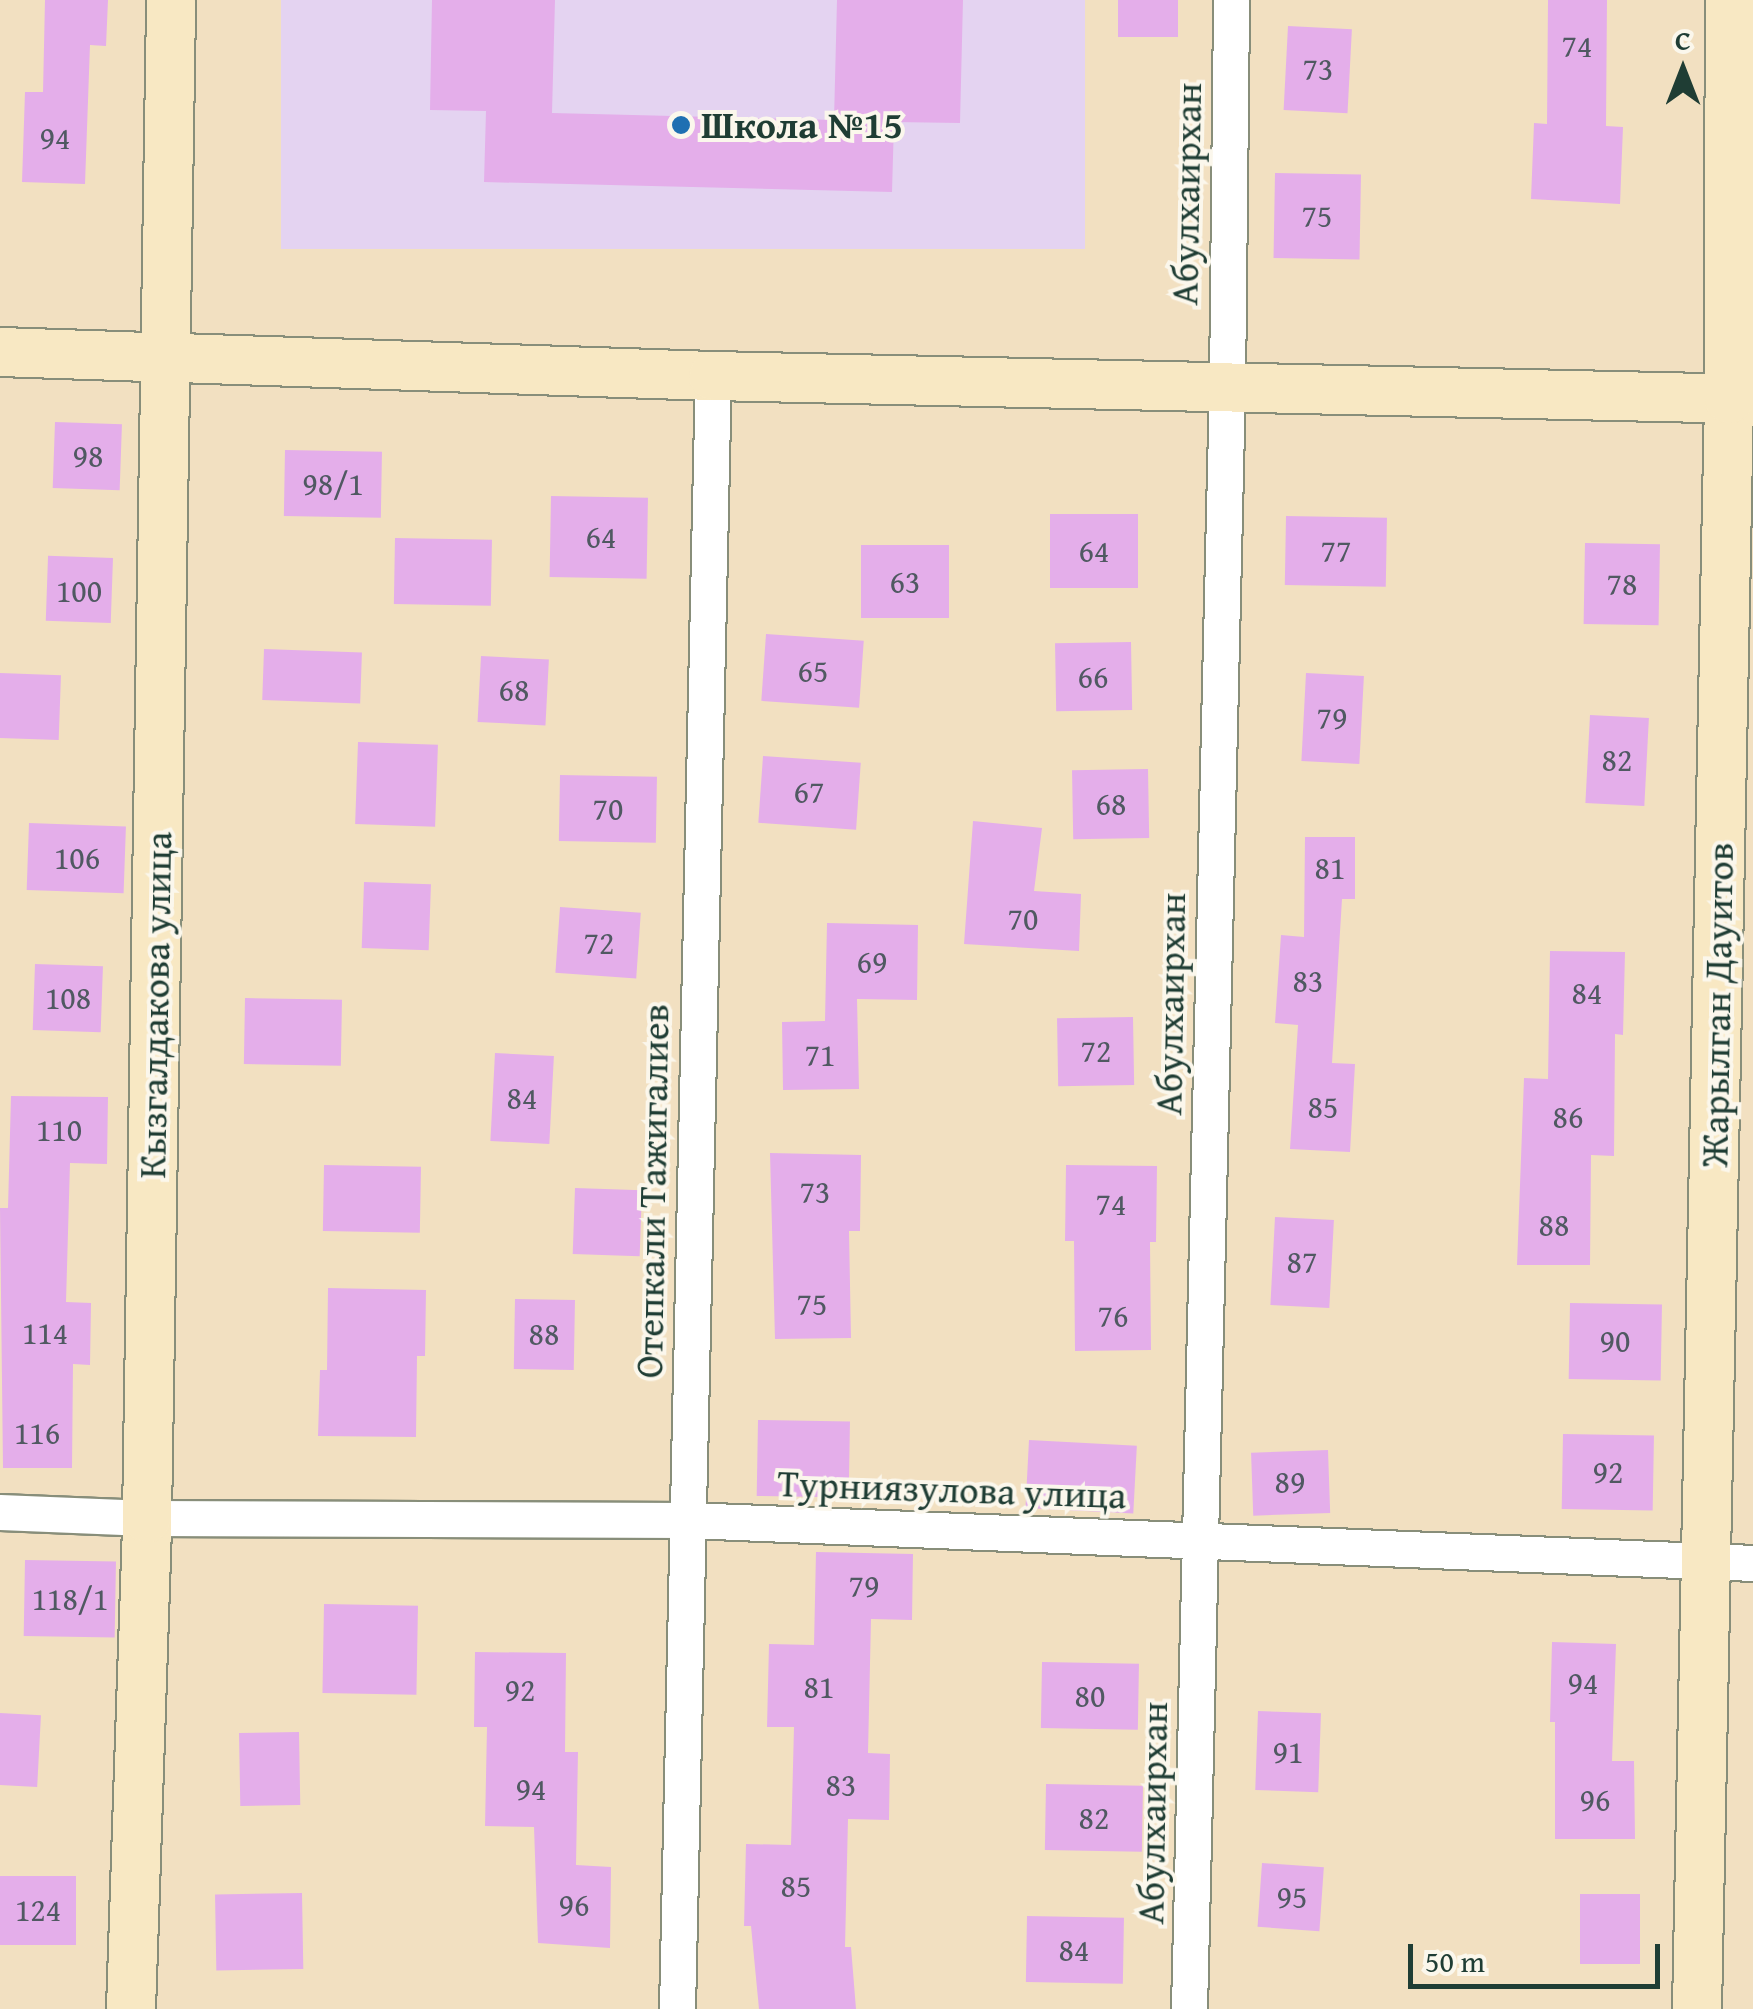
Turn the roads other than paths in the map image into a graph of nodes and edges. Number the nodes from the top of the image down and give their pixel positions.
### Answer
1 (171, 0) edge
2 (1231, 0) edge
3 (1730, 0) edge
4 (0, 352) edge
5 (165, 355) junction
6 (713, 376) junction
7 (1226, 388) junction
8 (1741, 399) edge
9 (0, 1512) edge
10 (147, 1518) junction
11 (688, 1520) junction
12 (1200, 1542) junction
13 (1706, 1562) junction
14 (1753, 1563) edge
15 (131, 2009) edge
16 (677, 2009) edge
17 (1190, 2009) edge
18 (1697, 2009) edge

1 - 5 street, Кызгалдакова улица
2 - 7 street, Абулхаирхан
3 - 8 street, Жарылган Дауитов
4 - 5 street
5 - 6 street
5 - 10 street, Кызгалдакова улица
6 - 7 street
6 - 11 street, Отепкали Тажигалиев
7 - 8 street
7 - 12 street, Абулхаирхан
8 - 13 street, Жарылган Дауитов
9 - 10 street, Турниязулова улица
10 - 11 street, Турниязулова улица
10 - 15 street, Кызгалдакова улица
11 - 12 street, Турниязулова улица
11 - 16 street, Отепкали Тажигалиев
12 - 13 street, Турниязулова улица
12 - 17 street, Абулхаирхан
13 - 14 street, Турниязулова улица
13 - 18 street, Жарылган Дауитов

